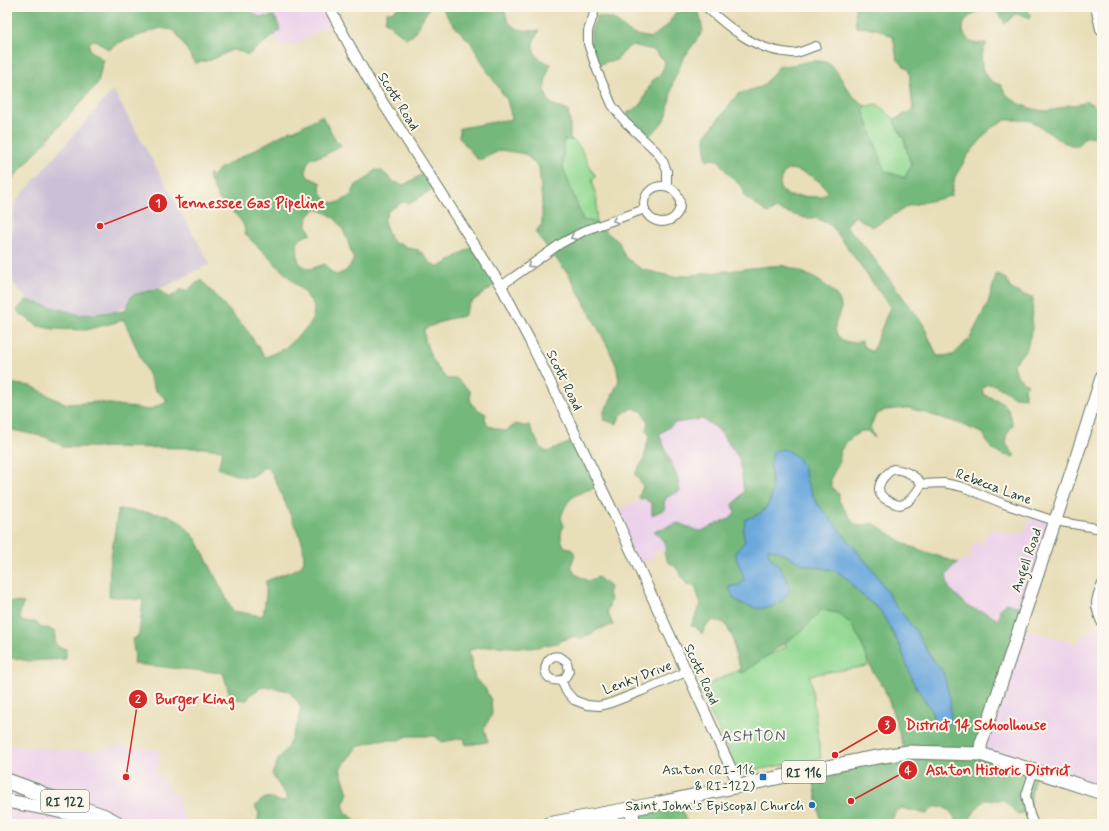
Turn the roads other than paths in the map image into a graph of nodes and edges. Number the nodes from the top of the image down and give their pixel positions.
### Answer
1 (329, 7) edge
2 (596, 7) edge
3 (706, 7) edge
4 (1097, 7) edge
5 (1102, 29) edge
6 (816, 46) dead end
7 (667, 186) junction
8 (644, 210) junction
9 (501, 286) junction
10 (1102, 376) edge
11 (922, 484) junction
12 (1055, 521) junction
13 (1102, 529) edge
14 (1102, 584) edge
15 (1102, 624) edge
16 (686, 672) junction
17 (561, 680) dead end
18 (980, 754) junction
19 (1034, 770) junction
20 (7, 781) edge
21 (739, 786) junction
22 (7, 787) edge
23 (40, 793) junction
24 (1102, 793) edge
25 (7, 801) edge
26 (631, 809) junction
27 (585, 816) junction
28 (118, 824) edge
29 (548, 824) edge
30 (615, 824) edge
31 (634, 824) edge
32 (1034, 824) edge

1 - 9 street, Scott Road
2 - 7 street
3 - 6 street
4 - 5 main road
7 - 8 street
7 - 8 street
8 -> 9 street
9 - 16 street, Scott Road
10 - 12 main road, Angell Road
11 - 11 street
11 - 12 street, Rebecca Lane
12 - 13 street, Rebecca Lane
12 - 18 main road, Angell Road
14 - 15 street
16 - 17 street, Lenky Drive
16 - 21 street, Scott Road
18 - 19 main road
18 - 21 main road, RI 116
19 - 24 main road
19 - 32 street
20 - 23 highway
21 - 26 main road, RI 116
22 - 23 main road, RI 122
23 - 28 main road, RI 122
25 - 28 main road, RI 122
26 - 27 main road
26 - 31 main road
27 - 29 main road
27 - 30 main road

